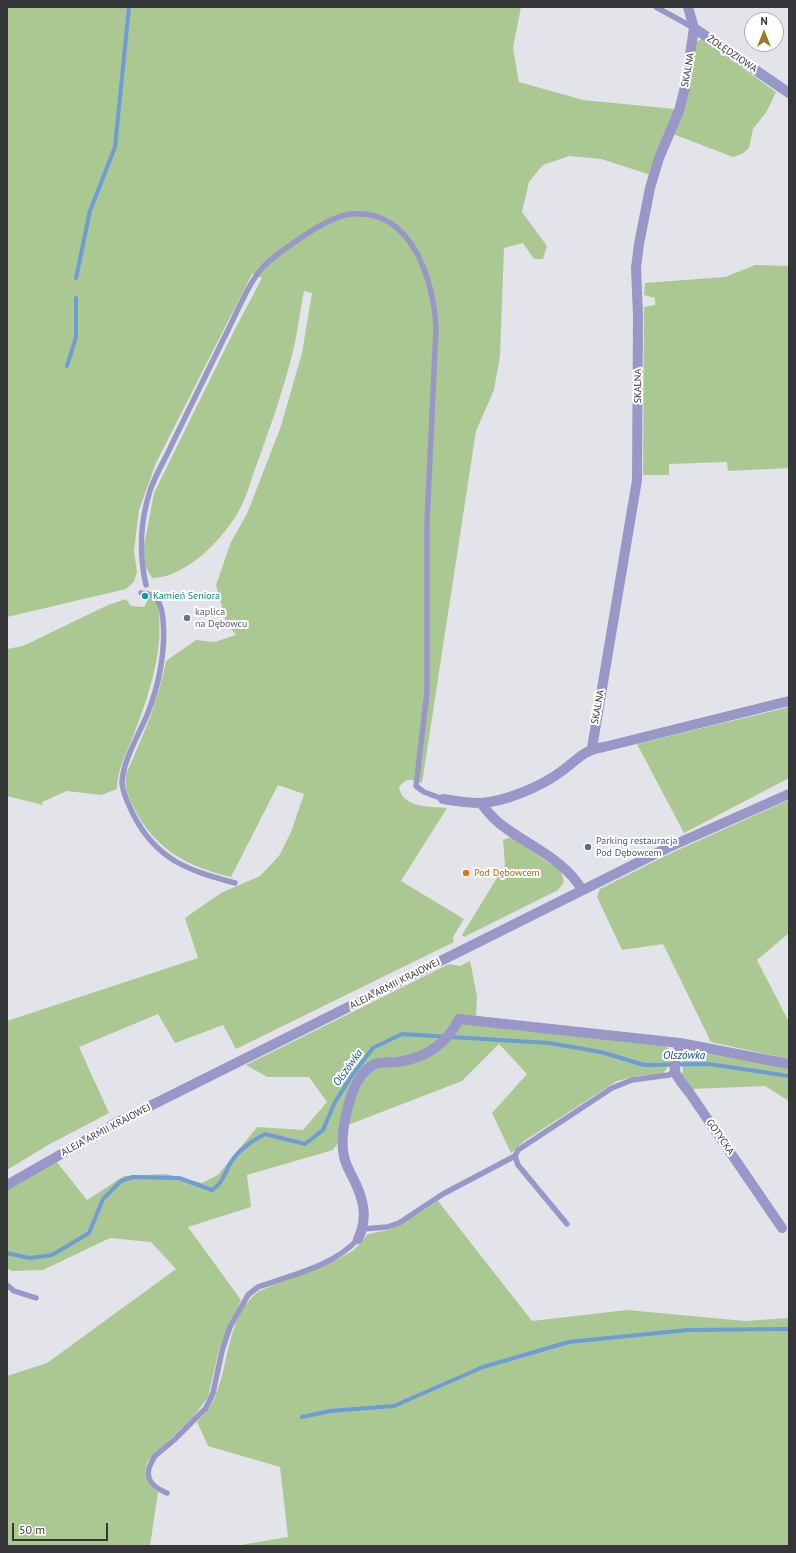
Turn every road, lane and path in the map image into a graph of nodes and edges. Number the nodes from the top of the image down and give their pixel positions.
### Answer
1 (656, 7) edge
2 (688, 7) edge
3 (694, 28) junction
4 (789, 93) edge
5 (146, 585) dead end
6 (141, 593) dead end
7 (789, 701) edge
8 (592, 748) junction
9 (789, 794) edge
10 (443, 799) joint
11 (481, 803) junction
12 (235, 883) dead end
13 (582, 890) junction
14 (679, 1048) junction
15 (789, 1064) edge
16 (674, 1071) junction
17 (515, 1156) junction
18 (7, 1185) edge
19 (568, 1224) dead end
20 (782, 1228) dead end
21 (363, 1229) junction
22 (358, 1239) joint
23 (7, 1285) edge
24 (36, 1298) dead end
25 (166, 1493) dead end

1 - 3 lane
2 - 3 street
3 - 4 street, ŻOŁĘDZIOWA
3 - 8 street, SKALNA
5 - 10 lane
6 - 12 lane
7 - 8 street
8 - 11 street
9 - 13 street, ALEJA ARMII KRAJOWEJ
10 - 11 street
11 - 13 street
13 - 18 street, ALEJA ARMII KRAJOWEJ
14 - 15 street
14 - 16 street
14 - 21 street
16 - 17 lane
16 - 20 street, GOTYCKA
17 - 19 lane
17 - 21 lane
21 - 22 street
22 - 25 lane
23 - 24 lane

